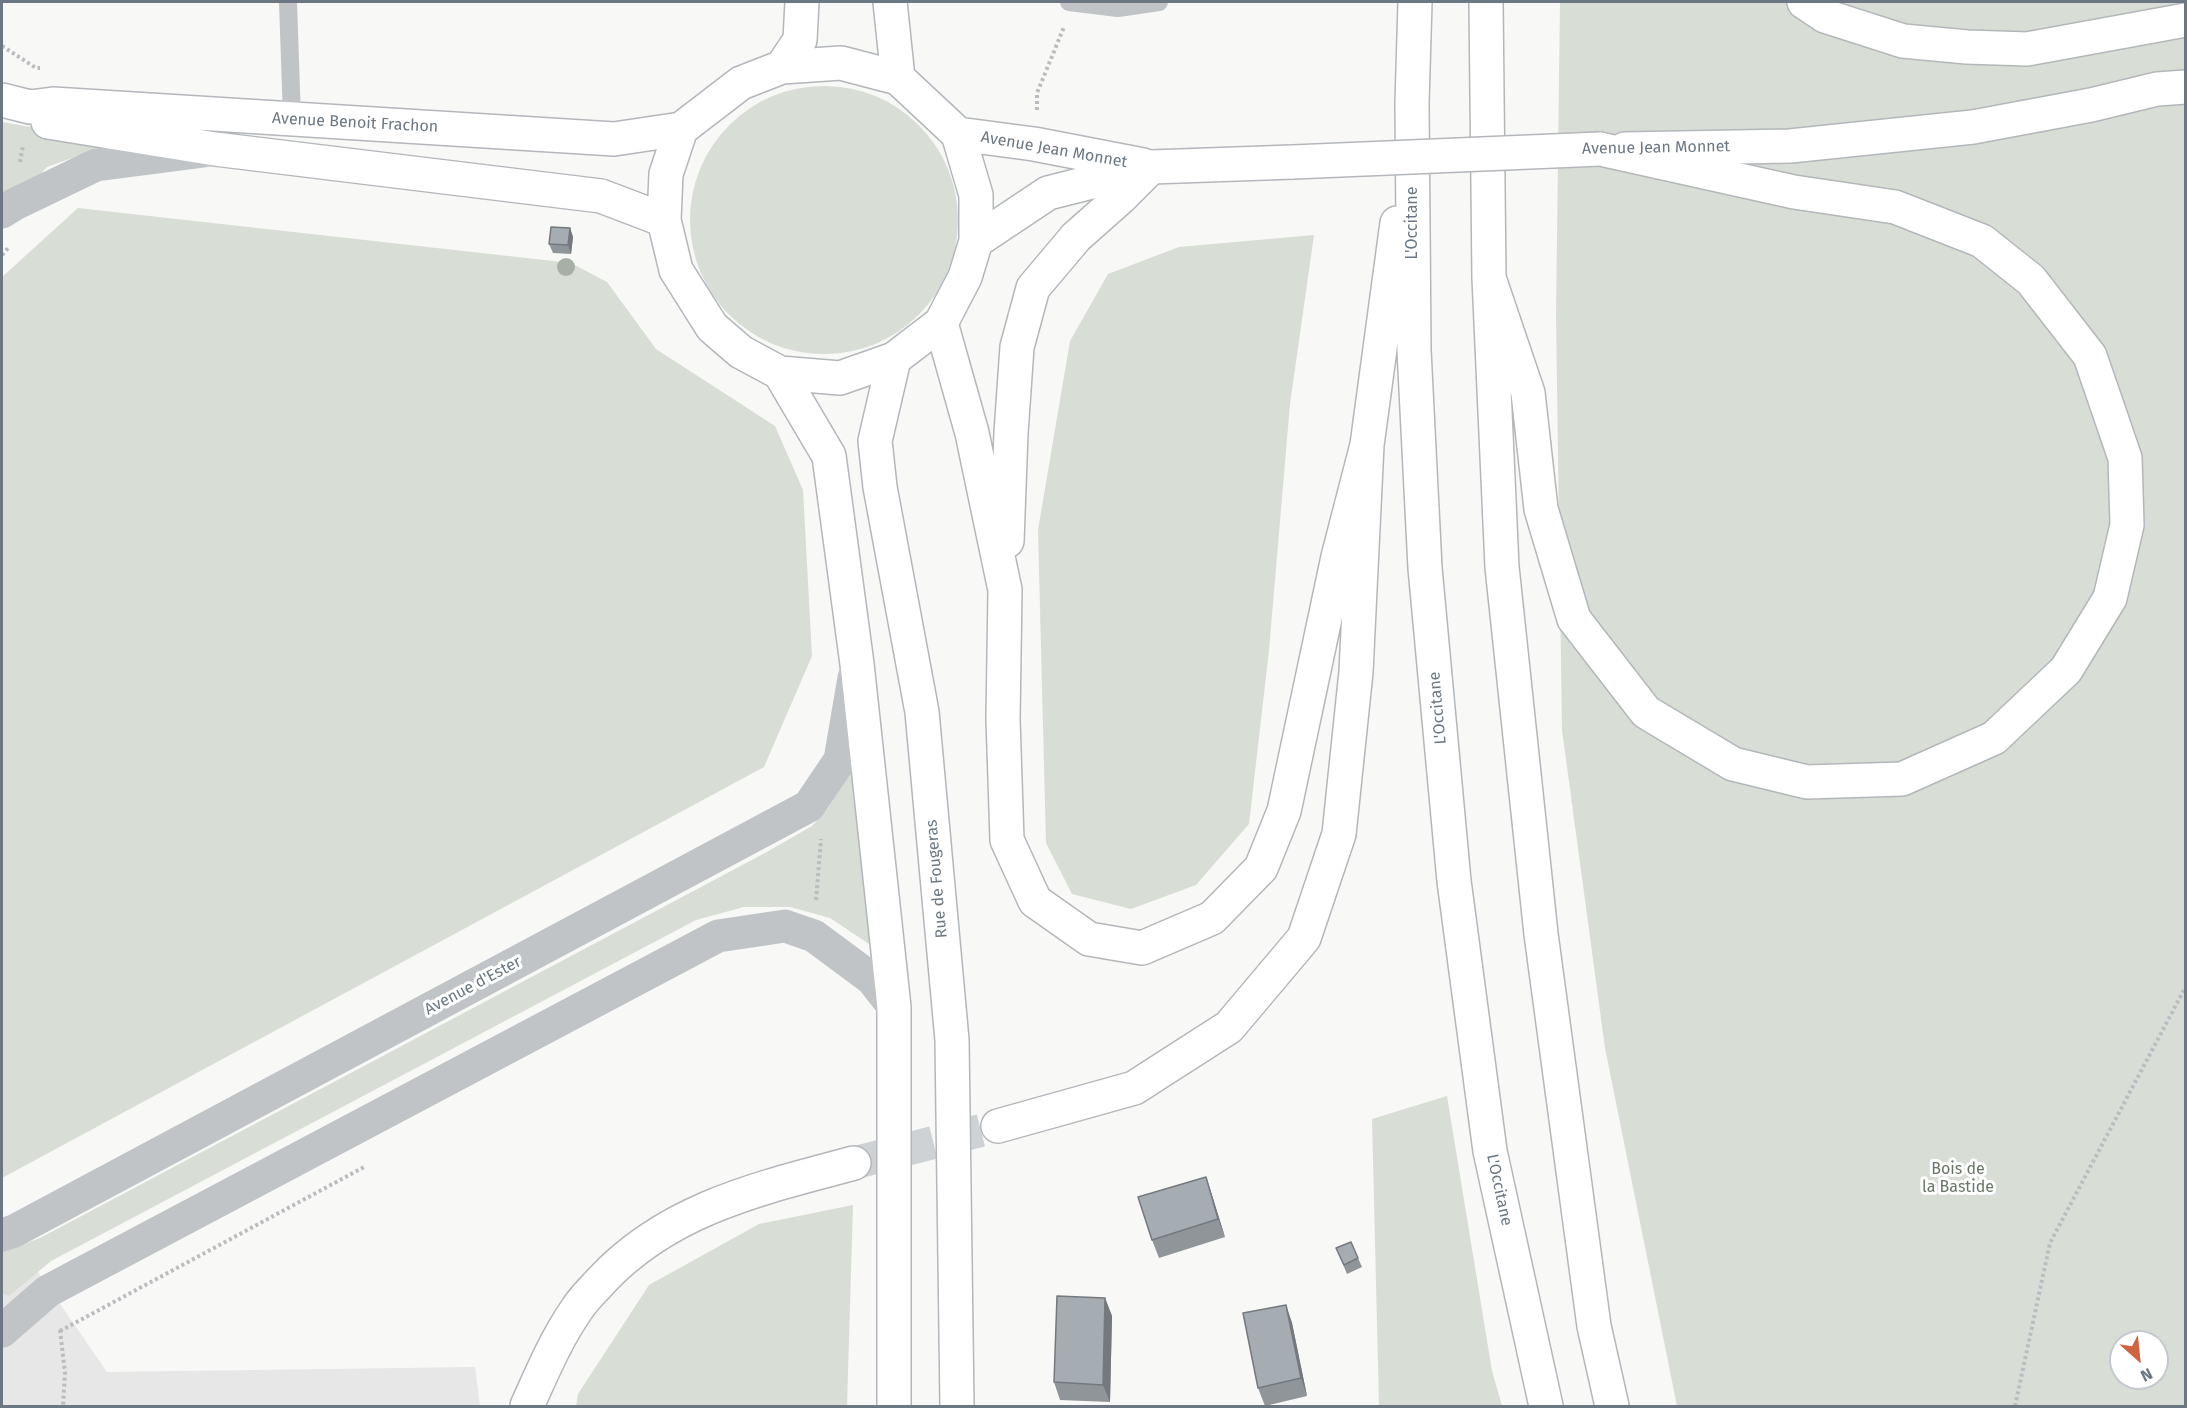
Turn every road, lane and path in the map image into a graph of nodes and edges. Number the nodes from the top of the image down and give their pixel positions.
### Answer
1 (288, 2) edge
2 (802, 2) edge
3 (890, 2) edge
4 (1070, 2) edge
5 (1159, 2) edge
6 (1415, 2) edge
7 (1486, 2) edge
8 (1804, 2) edge
9 (2186, 20) edge
10 (1067, 21) dead end
11 (2, 46) edge
12 (782, 67) junction
13 (36, 68) dead end
14 (898, 78) junction
15 (2176, 84) edge
16 (16, 103) edge
17 (1413, 103) junction
18 (1036, 112) dead end
19 (292, 119) junction
20 (681, 129) junction
21 (958, 134) junction
22 (215, 149) junction
23 (1600, 149) junction
24 (1151, 166) junction
25 (2, 212) edge
26 (664, 219) junction
27 (976, 241) junction
28 (1489, 278) junction
29 (941, 323) junction
30 (894, 358) junction
31 (780, 374) junction
32 (1367, 445) junction
33 (1005, 590) junction
34 (856, 664) junction
35 (2186, 986) edge
36 (894, 1006) junction
37 (998, 1126) tunnel mouth
38 (854, 1163) tunnel mouth
39 (2, 1235) edge
40 (2, 1331) edge
41 (527, 1407) edge
42 (894, 1407) edge
43 (957, 1407) edge
44 (1546, 1407) edge
45 (1612, 1407) edge
46 (2015, 1407) edge

1 - 19 lane
2 - 12 main road
3 - 14 main road
4 - 5 lane
6 - 17 main road, L'Occitane
7 - 28 main road
8 - 9 main road
10 - 18 path
11 - 13 path
12 - 14 main road
12 - 20 main road
14 - 21 main road
15 - 23 main road, Avenue Jean Monnet
16 - 19 main road, Avenue Benoit Frachon
16 - 22 main road, Avenue Benoit Frachon
17 - 32 main road
17 - 44 main road, L'Occitane
19 - 20 main road, Avenue Benoit Frachon
20 - 26 main road
21 - 24 main road, Avenue Jean Monnet
21 - 27 main road
22 - 25 street
22 - 26 main road, Avenue Benoit Frachon
23 - 24 main road, Avenue Jean Monnet, bridge
23 - 28 main road
24 - 27 main road, Avenue Jean Monnet
24 - 33 main road
26 - 31 main road
27 - 29 main road
28 - 45 main road
29 - 30 main road
29 - 33 main road
30 - 31 main road
30 - 43 main road, Rue de Fougeras
31 - 34 main road
32 - 33 main road
32 - 37 main road
34 - 36 main road
34 - 39 street, Avenue d'Ester
35 - 46 path
36 - 40 street
36 - 42 main road
38 - 41 main road

